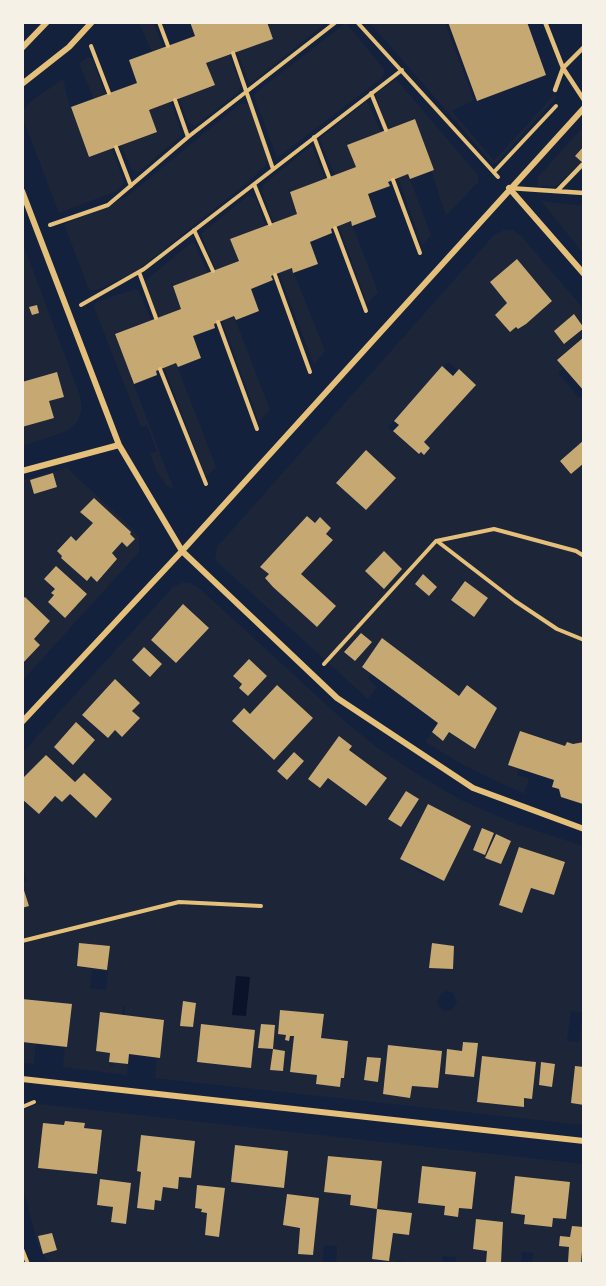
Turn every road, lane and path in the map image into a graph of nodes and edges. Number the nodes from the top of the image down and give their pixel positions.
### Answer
1 (47, 22) edge
2 (92, 22) edge
3 (159, 22) edge
4 (336, 22) edge
5 (357, 22) edge
6 (545, 22) edge
7 (85, 30) junction
8 (168, 46) dead end
9 (584, 47) edge
10 (22, 48) edge
11 (233, 53) dead end
12 (563, 68) junction
13 (402, 70) junction
14 (22, 84) edge
15 (574, 86) junction
16 (555, 90) dead end
17 (247, 91) junction
18 (109, 93) dead end
19 (371, 93) junction
20 (175, 100) dead end
21 (584, 100) edge
22 (584, 108) edge
23 (386, 130) dead end
24 (188, 137) junction
25 (314, 137) junction
26 (116, 147) dead end
27 (582, 165) dead end
28 (273, 169) junction
29 (494, 172) junction
30 (329, 177) dead end
31 (393, 180) dead end
32 (254, 184) junction
33 (131, 186) junction
34 (509, 188) junction
35 (22, 191) edge
36 (557, 191) junction
37 (584, 193) edge
38 (270, 224) dead end
39 (335, 228) dead end
40 (37, 230) junction
41 (194, 230) junction
42 (420, 253) dead end
43 (213, 271) dead end
44 (139, 272) junction
45 (584, 274) edge
46 (275, 275) dead end
47 (87, 302) dead end
48 (366, 311) dead end
49 (156, 318) dead end
50 (218, 322) dead end
51 (160, 369) dead end
52 (310, 372) dead end
53 (257, 429) dead end
54 (119, 445) junction
55 (22, 471) edge
56 (206, 484) dead end
57 (436, 541) junction
58 (182, 551) junction
59 (584, 556) edge
60 (584, 640) edge
61 (313, 675) junction
62 (22, 722) edge
63 (584, 830) edge
64 (261, 906) dead end
65 (22, 941) edge
66 (22, 1079) edge
67 (34, 1102) dead end
68 (22, 1107) edge
69 (584, 1141) edge
70 (22, 1249) edge
71 (28, 1263) edge

1 - 10 street
2 - 7 street
3 - 8 path
4 - 17 path
5 - 13 path
6 - 12 lane
7 - 14 street
7 - 18 path
9 - 12 lane
11 - 17 path
12 - 15 lane
12 - 16 lane
13 - 19 path
13 - 29 path
15 - 21 lane
15 - 29 path
17 - 24 path
17 - 28 path
19 - 23 path
19 - 25 path
20 - 24 path
22 - 34 street
24 - 33 path
25 - 28 path
25 - 30 path
26 - 33 path
27 - 36 lane
28 - 32 path
29 - 34 path
31 - 42 path
32 - 38 path
32 - 41 path
33 - 40 path
34 - 36 lane
34 - 45 street
34 - 58 street
35 - 40 street
36 - 37 lane
39 - 48 path
40 - 54 street
41 - 43 path
41 - 44 path
44 - 47 path
44 - 49 path
46 - 52 path
50 - 53 path
51 - 56 path
54 - 55 street
54 - 58 street
57 - 59 path
57 - 60 path
57 - 61 path
58 - 61 street
58 - 62 street
61 - 63 street
64 - 65 path
66 - 69 street
67 - 68 path
70 - 71 path

